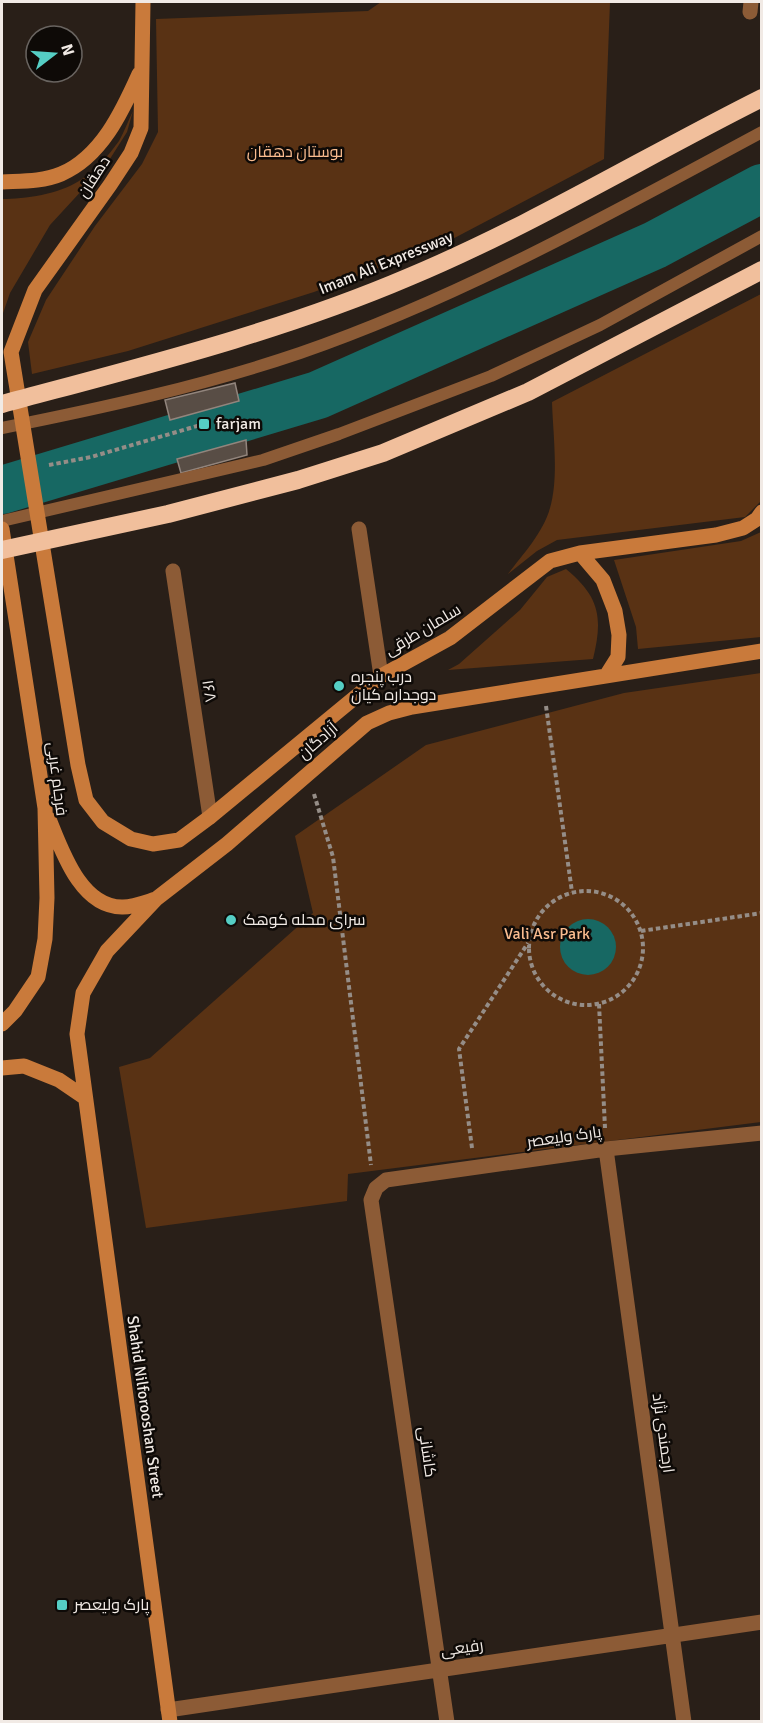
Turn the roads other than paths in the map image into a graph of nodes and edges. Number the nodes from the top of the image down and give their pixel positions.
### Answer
1 (143, 2) edge
2 (142, 66) junction
3 (762, 98) edge
4 (762, 132) edge
5 (2, 182) edge
6 (762, 236) edge
7 (762, 270) edge
8 (11, 352) joint
9 (2, 404) edge
10 (2, 428) edge
11 (762, 512) edge
12 (2, 521) edge
13 (2, 529) edge
14 (359, 529) dead end
15 (2, 550) edge
16 (580, 553) junction
17 (173, 571) dead end
18 (762, 651) edge
19 (381, 676) junction
20 (606, 676) junction
21 (45, 808) junction
22 (210, 817) junction
23 (103, 822) joint
24 (156, 899) junction
25 (2, 1024) edge
26 (2, 1068) edge
27 (84, 1097) junction
28 (762, 1133) edge
29 (606, 1149) junction
30 (375, 1191) joint
31 (762, 1622) edge
32 (672, 1635) junction
33 (441, 1670) junction
34 (169, 1716) edge
35 (447, 1722) edge
36 (684, 1722) edge

1 - 2 main road, دهقان
2 - 5 main road
2 - 8 main road, دهقان
3 - 9 highway, Imam Ali Expressway
4 - 10 lane
6 - 12 lane
7 - 15 highway
8 - 23 main road, فرجام غربی
11 - 16 main road, سلمان طرقی
13 - 21 main road, فرجام غربی
14 - 19 street
16 - 19 main road, سلمان طرقی
16 - 20 main road
17 - 22 street, ۱۶۸
18 - 20 main road, آزادگان
19 - 22 main road, سلمان طرقی
20 - 24 main road, آزادگان
21 - 24 main road
21 - 25 main road, فرجام غربی
22 - 23 main road, سلمان طرقی
24 - 27 main road, آزادگان
26 - 27 main road
27 - 34 main road, Shahid Nilforooshan Street
28 - 29 street, پارک ولیعصر
29 - 30 street, پارک ولیعصر
29 - 32 street, ارجمندی نژاد
30 - 33 street, کاشانی
31 - 32 street, رفیعی
32 - 33 street, رفیعی
32 - 36 street, ارجمندی نژاد
33 - 34 street, رفیعی
33 - 35 street, کاشانی

